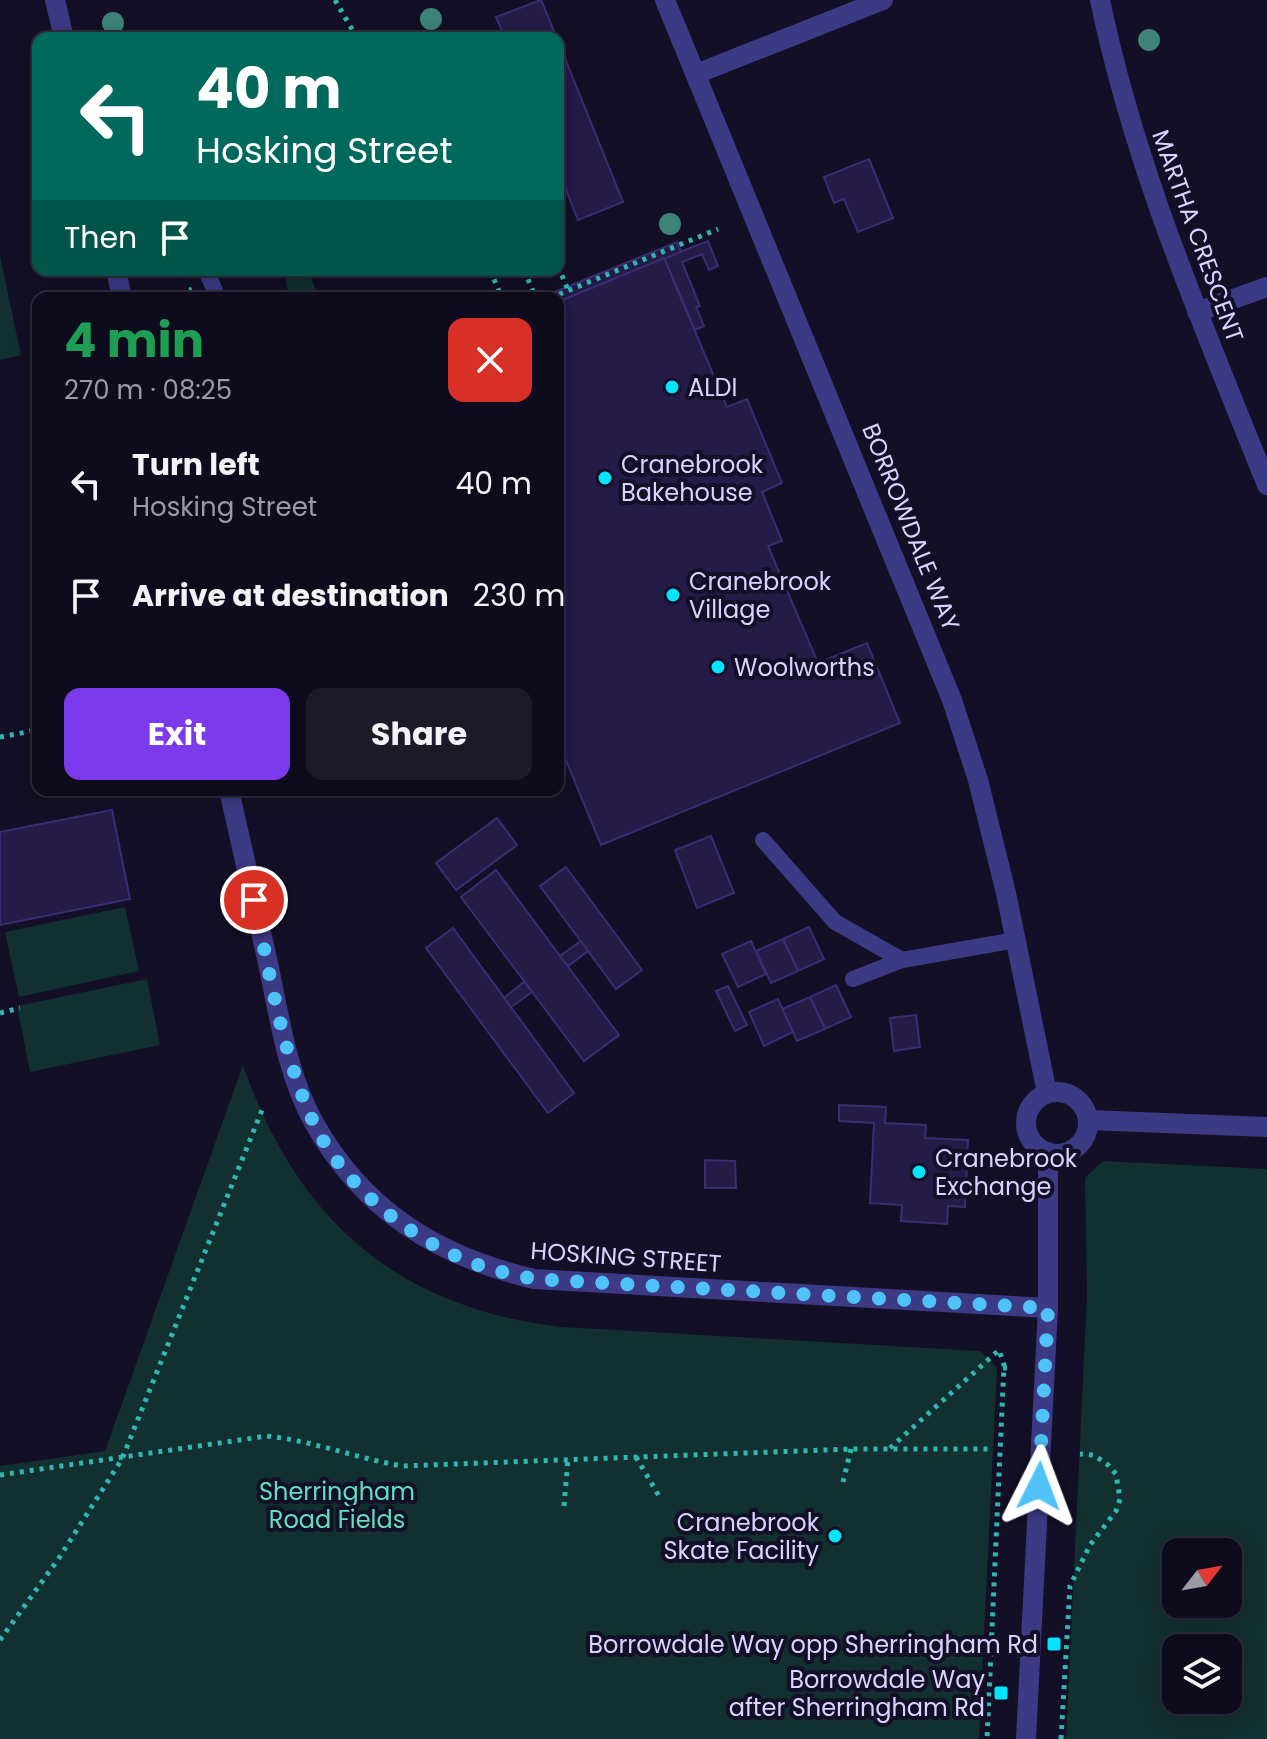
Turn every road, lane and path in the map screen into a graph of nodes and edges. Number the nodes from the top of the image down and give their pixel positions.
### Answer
1 (55, 0) edge
2 (335, 0) edge
3 (665, 0) edge
4 (883, 0) edge
5 (1100, 0) edge
6 (63, 32) edge
7 (354, 32) edge
8 (696, 74) junction
9 (718, 229) dead end
10 (562, 276) edge
11 (1267, 287) edge
12 (568, 290) junction
13 (564, 292) edge
14 (1197, 312) junction
15 (1267, 485) edge
16 (32, 731) edge
17 (0, 737) edge
18 (230, 796) edge
19 (763, 840) dead end
20 (1016, 940) junction
21 (902, 960) junction
22 (853, 979) dead end
23 (20, 1008) dead end
24 (0, 1013) edge
25 (1047, 1093) junction
26 (264, 1105) dead end
27 (1088, 1120) junction
28 (1267, 1127) edge
29 (1048, 1152) junction
30 (1048, 1308) junction
31 (1003, 1368) junction
32 (1011, 1368) dead end
33 (851, 1449) junction
34 (889, 1449) junction
35 (992, 1449) dead end
36 (1080, 1454) dead end
37 (636, 1457) junction
38 (122, 1459) junction
39 (568, 1459) junction
40 (0, 1475) edge
41 (843, 1482) dead end
42 (659, 1496) dead end
43 (564, 1506) dead end
44 (0, 1640) edge
45 (987, 1739) edge
46 (1026, 1739) edge
47 (1061, 1739) edge

1 - 6 street
2 - 7 path
3 - 8 street, BORROWDALE WAY
4 - 8 street
5 - 14 street, MARTHA CRESCENT
8 - 20 street, BORROWDALE WAY
9 - 12 path
10 - 12 path
11 - 14 street
12 - 13 path
14 - 15 street, MARTHA CRESCENT
16 - 17 path
18 - 30 street, HOSKING STREET
19 - 21 lane
20 - 21 lane
20 - 25 street, BORROWDALE WAY
21 - 22 lane
23 - 24 path
25 - 27 street
25 - 29 street
26 - 38 path
27 - 28 street
27 - 29 street
29 - 30 street
30 - 46 street
31 - 32 path
31 - 34 path
31 - 45 path
33 - 34 path
33 - 37 path
33 - 41 path
34 - 35 path
36 - 47 path
37 - 39 path
37 - 42 path
38 - 39 path
38 - 40 path
38 - 44 path
39 - 43 path

